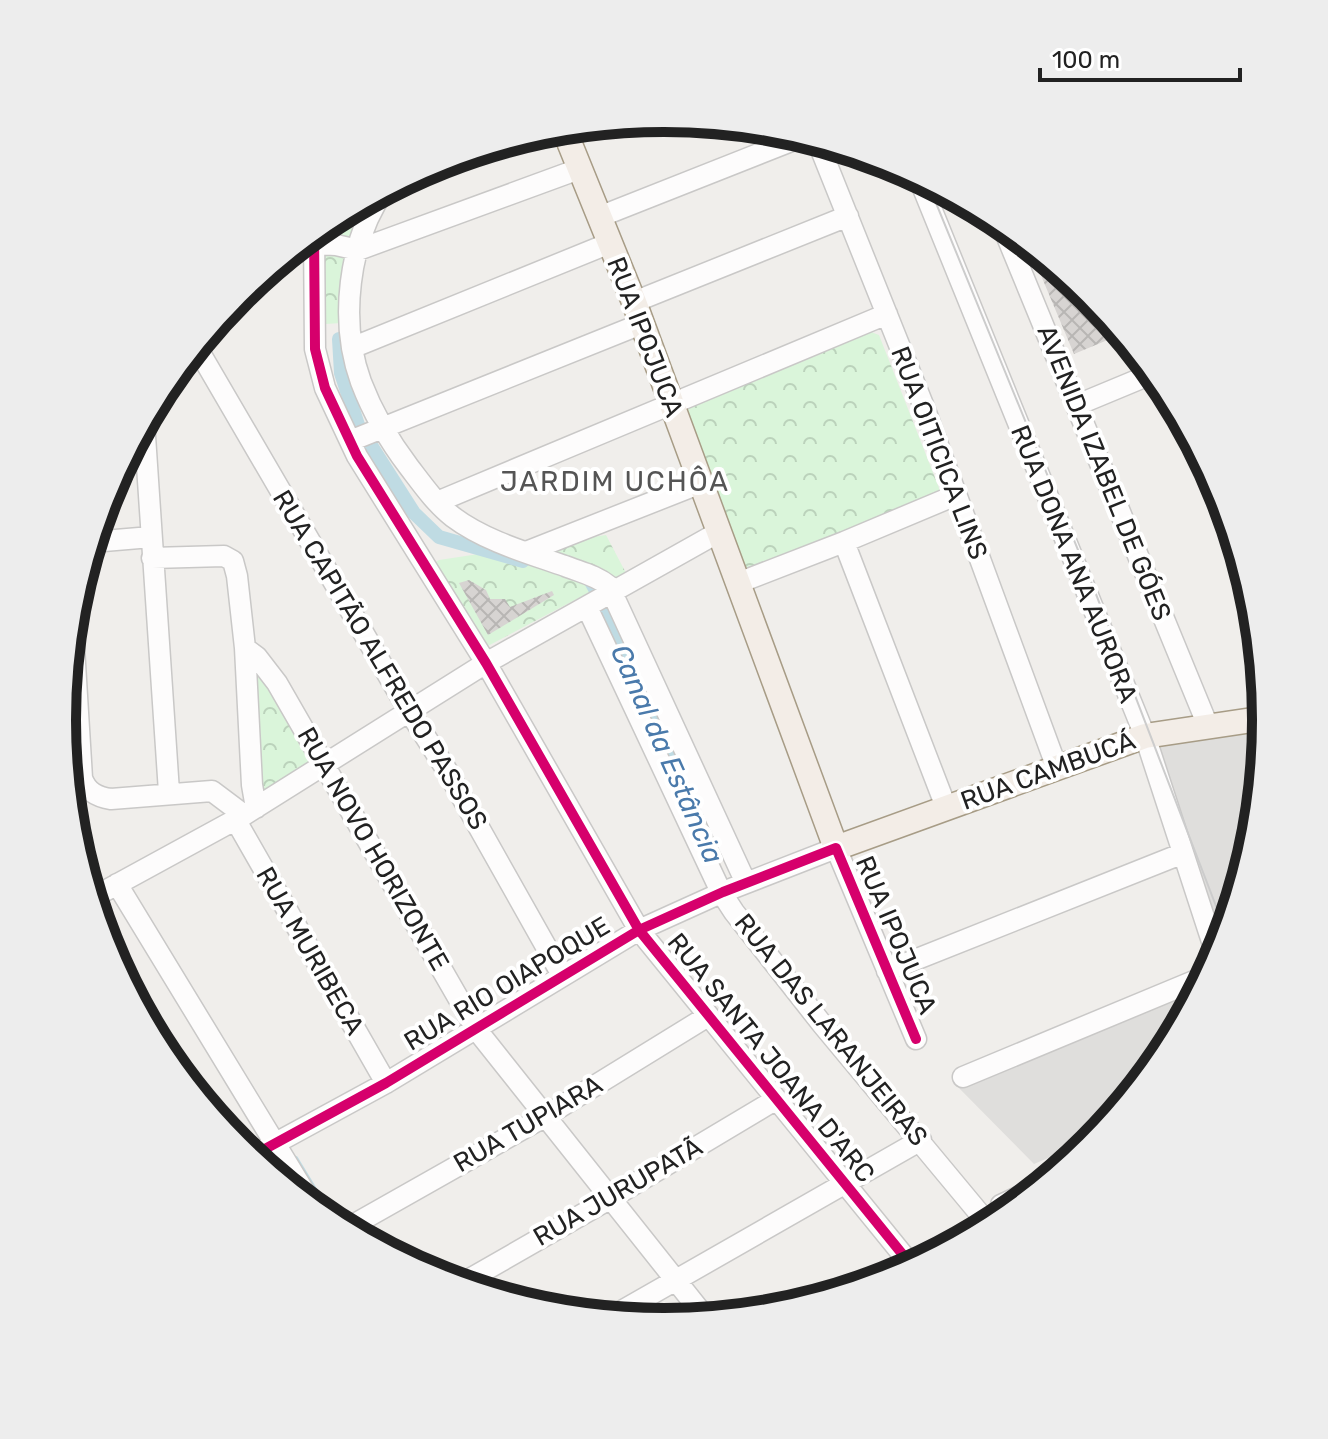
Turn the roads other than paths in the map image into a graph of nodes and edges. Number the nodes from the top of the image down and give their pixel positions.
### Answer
1 (570, 140) edge
2 (784, 144) edge
3 (823, 154) edge
4 (579, 169) junction
5 (925, 192) edge
6 (374, 208) edge
7 (848, 216) junction
8 (599, 217) junction
9 (323, 241) edge
10 (610, 243) junction
11 (1010, 245) edge
12 (314, 247) edge
13 (358, 250) junction
14 (638, 313) junction
15 (887, 314) junction
16 (315, 338) junction
17 (353, 340) junction
18 (202, 357) edge
19 (1142, 378) edge
20 (671, 403) junction
21 (1077, 405) junction
22 (382, 426) junction
23 (351, 440) junction
24 (145, 443) edge
25 (701, 483) junction
26 (956, 495) junction
27 (437, 502) junction
28 (719, 532) junction
29 (844, 542) junction
30 (103, 543) edge
31 (151, 548) junction
32 (526, 552) junction
33 (738, 583) junction
34 (600, 600) junction
35 (245, 648) junction
36 (486, 663) junction
37 (77, 692) edge
38 (409, 711) junction
39 (1252, 720) edge
40 (1208, 726) junction
41 (1145, 736) junction
42 (323, 764) junction
43 (1057, 768) junction
44 (169, 792) junction
45 (946, 807) junction
46 (245, 814) junction
47 (836, 848) junction
48 (1181, 854) junction
49 (117, 884) junction
50 (733, 888) junction
51 (102, 892) edge
52 (639, 930) junction
53 (1210, 937) edge
54 (887, 971) junction
55 (562, 975) junction
56 (1189, 983) edge
57 (708, 1016) junction
58 (476, 1029) junction
59 (916, 1039) dead end
60 (963, 1077) dead end
61 (386, 1083) junction
62 (775, 1100) junction
63 (544, 1117) junction
64 (921, 1140) junction
65 (274, 1144) junction
66 (263, 1150) edge
67 (295, 1177) edge
68 (845, 1183) junction
69 (611, 1198) junction
70 (981, 1215) edge
71 (359, 1222) edge
72 (904, 1256) edge
73 (475, 1276) edge
74 (675, 1279) junction
75 (629, 1306) edge
76 (697, 1306) edge

1 - 4 main road, RUA IPOJUCA
2 - 8 street
3 - 7 street, RUA OITICICA LINS
4 - 8 main road, RUA IPOJUCA
4 - 13 street
5 - 41 street, RUA DONA ANA AURORA
6 - 13 street
7 - 14 street
7 - 15 street, RUA OITICICA LINS
8 - 10 main road, RUA IPOJUCA
9 - 13 street
10 - 14 main road, RUA IPOJUCA
10 - 17 street
11 - 21 street, AVENIDA IZABEL DE GÓES
12 - 16 street, RUA SANTA JOANA D'ARC
13 - 17 street
14 - 20 main road, RUA IPOJUCA
14 - 22 street
15 - 20 street
15 - 26 street, RUA OITICICA LINS
16 - 17 street
16 - 23 street, RUA SANTA JOANA D'ARC
17 - 22 street
18 - 38 street, RUA CAPITÃO ALFREDO PASSOS
19 - 21 street
20 - 25 main road, RUA IPOJUCA
20 - 27 street
21 - 40 street, AVENIDA IZABEL DE GÓES
22 - 23 street
22 - 27 street
23 - 36 street, RUA SANTA JOANA D'ARC
24 - 31 street
25 - 28 main road, RUA IPOJUCA
25 - 32 street
26 - 29 street
26 - 43 street, RUA OITICICA LINS
27 - 32 street
28 - 33 main road, RUA IPOJUCA
28 - 34 street
29 - 33 street
29 - 45 street
30 - 31 street
31 - 35 street
31 - 44 street
32 - 34 street
33 - 47 main road, RUA IPOJUCA
34 - 36 street
34 - 50 street, RUA DAS LARANJEIRAS
34 - 50 street, RUA DAS LARANJEIRAS
35 - 42 street, RUA NOVO HORIZONTE
35 - 46 street
36 - 38 street
36 - 52 street, RUA SANTA JOANA D'ARC
37 - 44 street
38 - 42 street
38 - 55 street, RUA CAPITÃO ALFREDO PASSOS
39 - 40 main road, RUA CAMBUCÁ
40 - 41 main road, RUA CAMBUCÁ
41 - 43 main road, RUA CAMBUCÁ
41 - 48 street, RUA DONA ANA AURORA
42 - 46 street
42 - 58 street, RUA NOVO HORIZONTE
43 - 45 main road, RUA CAMBUCÁ
44 - 46 street
45 - 47 main road, RUA CAMBUCÁ
46 - 49 street
46 - 61 street, RUA MURIBECA
47 - 50 street, RUA RIO OIAPOQUE
47 - 54 street, RUA IPOJUCA
48 - 53 street, RUA DONA ANA AURORA
48 - 54 street
49 - 51 street
49 - 65 street
50 - 52 street, RUA RIO OIAPOQUE
50 - 64 street, RUA DAS LARANJEIRAS
52 - 55 street, RUA RIO OIAPOQUE
52 - 57 street, RUA SANTA JOANA D'ARC
54 - 59 street, RUA IPOJUCA
55 - 58 street, RUA RIO OIAPOQUE
56 - 60 street
57 - 62 street, RUA SANTA JOANA D'ARC
57 - 63 street, RUA TUPIARA
58 - 61 street, RUA RIO OIAPOQUE
58 - 63 street, RUA NOVO HORIZONTE
61 - 65 street, RUA RIO OIAPOQUE
62 - 68 street, RUA SANTA JOANA D'ARC
62 - 69 street, RUA JURUPATÃ
63 - 69 street, RUA NOVO HORIZONTE
63 - 71 street, RUA TUPIARA
64 - 68 street
64 - 70 street, RUA DAS LARANJEIRAS
65 - 66 street, RUA RIO OIAPOQUE
65 - 67 street
68 - 72 street, RUA SANTA JOANA D'ARC
68 - 74 street
69 - 73 street, RUA JURUPATÃ
69 - 74 street, RUA NOVO HORIZONTE
74 - 75 street
74 - 76 street, RUA NOVO HORIZONTE

